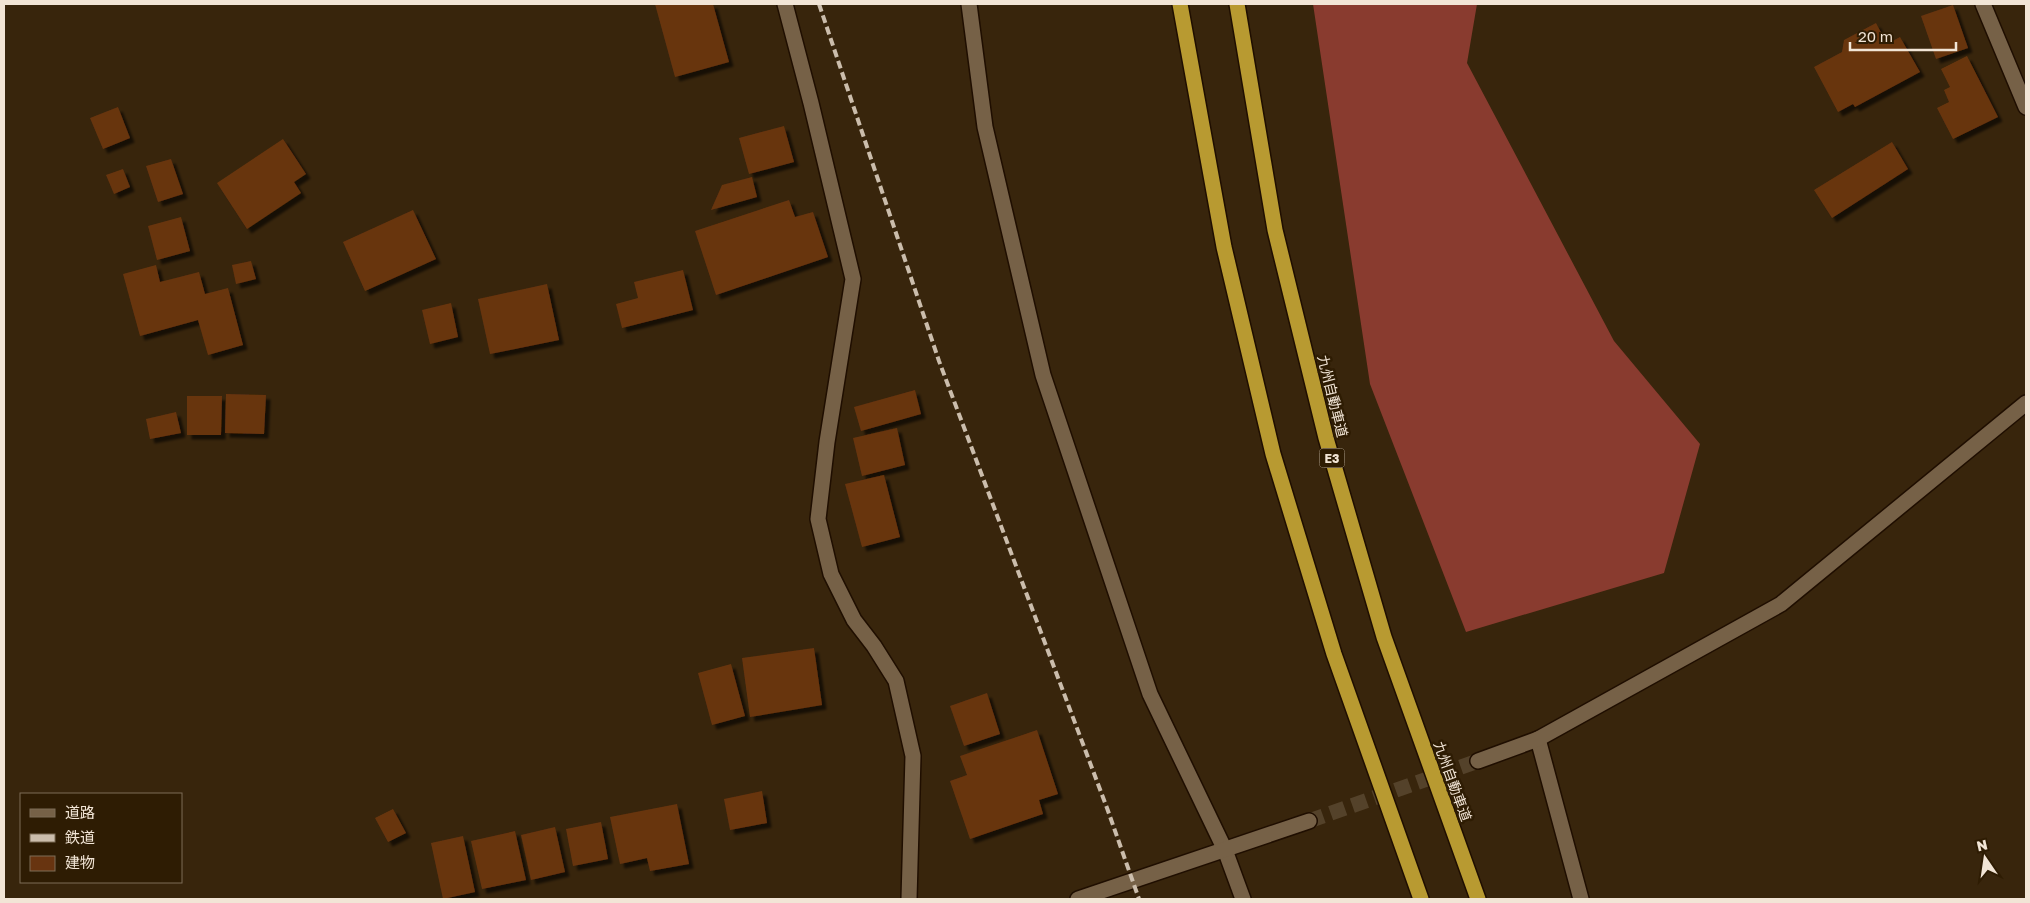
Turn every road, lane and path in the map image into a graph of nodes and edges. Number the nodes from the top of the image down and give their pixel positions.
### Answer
1 (785, 4) edge
2 (969, 4) edge
3 (1180, 4) edge
4 (1237, 4) edge
5 (1983, 4) edge
6 (2026, 107) edge
7 (2026, 403) edge
8 (1538, 739) junction
9 (1478, 760) tunnel mouth
10 (1309, 821) tunnel mouth
11 (1224, 850) junction
12 (909, 899) edge
13 (1078, 899) edge
14 (1243, 899) edge
15 (1421, 899) edge
16 (1478, 899) edge
17 (1581, 899) edge

1 - 12 street
2 - 11 street
3 - 15 highway
4 - 16 highway, 九州自動車道 / E3
5 - 6 street
7 - 8 street
8 - 9 street
8 - 17 street
10 - 11 street
11 - 13 street
11 - 14 street

